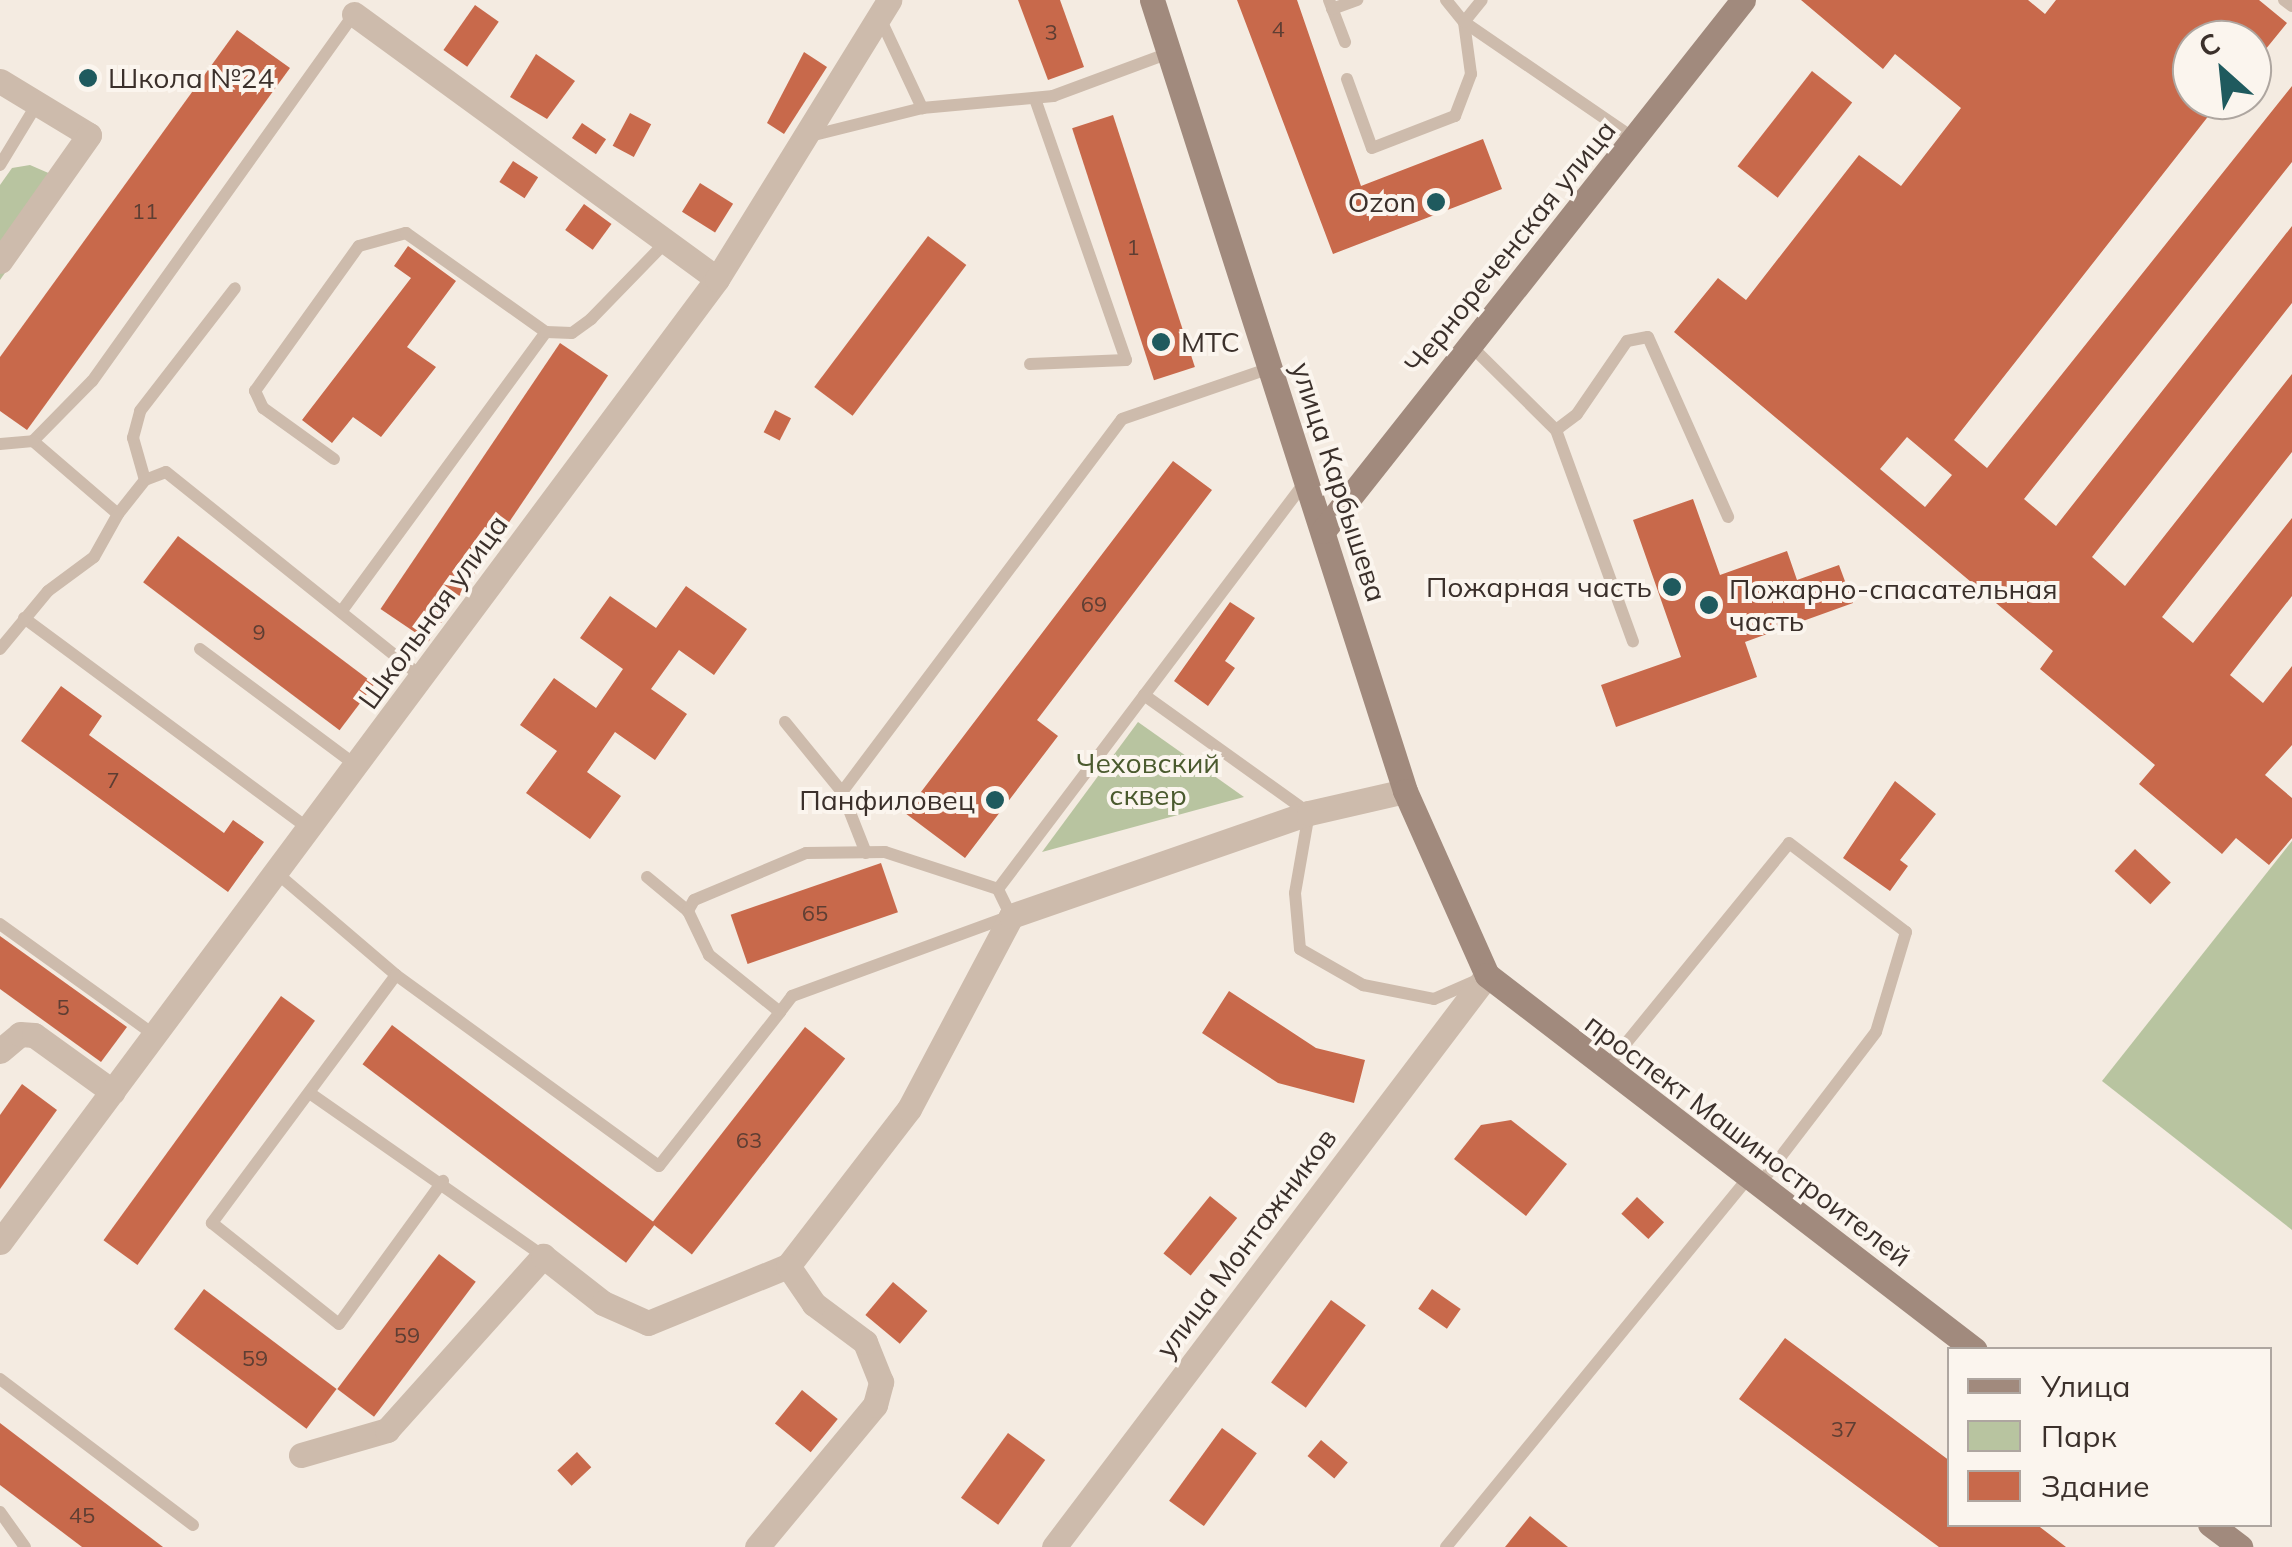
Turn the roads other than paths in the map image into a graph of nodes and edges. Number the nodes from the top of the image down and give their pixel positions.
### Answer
1 (1152, 0) edge
2 (1357, 0) edge
3 (1446, 0) edge
4 (1482, 0) edge
5 (1743, 0) edge
6 (2284, 0) edge
7 (1330, 4) edge
8 (2292, 6) edge
9 (884, 8) edge
10 (354, 14) joint
11 (1464, 22) junction
12 (1345, 42) dead end
13 (1169, 53) junction
14 (1347, 79) dead end
15 (0, 82) edge
16 (1035, 98) junction
17 (38, 104) junction
18 (922, 108) junction
19 (803, 137) junction
20 (1635, 139) junction
21 (0, 165) edge
22 (666, 242) junction
23 (0, 261) edge
24 (717, 279) junction
25 (236, 288) dead end
26 (546, 332) junction
27 (1470, 346) junction
28 (1030, 364) dead end
29 (1270, 368) junction
30 (1556, 430) junction
31 (33, 440) junction
32 (0, 444) edge
33 (334, 460) dead end
34 (145, 480) junction
35 (1306, 480) junction
36 (118, 514) junction
37 (1728, 517) dead end
38 (1323, 531) junction
39 (341, 612) junction
40 (24, 618) junction
41 (1633, 641) dead end
42 (0, 649) edge
43 (200, 650) dead end
44 (421, 676) junction
45 (1144, 695) junction
46 (785, 722) dead end
47 (358, 766) junction
48 (1405, 790) junction
49 (842, 792) junction
50 (1308, 814) junction
51 (312, 831) junction
52 (866, 852) junction
53 (279, 875) junction
54 (647, 877) dead end
55 (998, 889) junction
56 (688, 911) junction
57 (1012, 916) junction
58 (0, 924) edge
59 (396, 975) junction
60 (1486, 976) junction
61 (780, 1012) junction
62 (156, 1036) junction
63 (0, 1051) edge
64 (1603, 1072) junction
65 (113, 1092) junction
66 (311, 1094) junction
67 (443, 1181) junction
68 (1752, 1183) junction
69 (0, 1242) edge
70 (543, 1256) junction
71 (788, 1266) junction
72 (1971, 1347) edge
73 (0, 1380) edge
74 (302, 1456) dead end
75 (0, 1512) edge
76 (193, 1526) dead end
77 (2214, 1527) edge
78 (25, 1547) edge
79 (757, 1547) edge
80 (1054, 1547) edge
81 (1446, 1547) edge
82 (2240, 1547) edge

1 - 13 main road, улица Карбышева
2 - 7 lane
3 - 11 lane
4 - 11 lane
5 - 20 main road, Чернореченская улица
6 - 8 lane
7 - 12 lane
9 - 18 lane
9 - 19 street, Школьная улица
10 - 22 street
10 - 31 lane
11 - 14 lane
11 - 20 lane
13 - 16 lane
13 - 29 main road, улица Карбышева
15 - 17 street
16 - 18 lane
16 - 28 lane
17 - 21 lane
17 - 23 street
18 - 19 lane
19 - 24 street, Школьная улица
20 - 27 main road, Чернореченская улица
22 - 24 street
22 - 26 lane
24 - 44 street, Школьная улица
25 - 34 lane
26 - 33 lane
26 - 39 lane
27 - 30 lane
27 - 38 main road, Чернореченская улица
29 - 35 main road, улица Карбышева
29 - 49 lane
30 - 37 lane
30 - 41 lane
31 - 32 lane
31 - 36 lane
34 - 36 lane
34 - 39 lane
35 - 38 main road, улица Карбышева
35 - 45 lane
36 - 40 lane
38 - 48 main road, улица Карбышева
39 - 44 lane
40 - 42 lane
40 - 51 lane
43 - 47 lane
44 - 47 street, Школьная улица
45 - 50 lane
45 - 55 lane
46 - 49 lane
47 - 51 street, Школьная улица
48 - 50 street
48 - 60 main road, улица Карбышева
49 - 52 lane
50 - 57 street
50 - 60 lane
51 - 53 street, Школьная улица
52 - 55 lane
52 - 56 lane
53 - 59 lane
53 - 62 street, Школьная улица
54 - 56 lane
55 - 57 lane
56 - 61 lane
57 - 61 lane
57 - 71 street
58 - 62 lane
59 - 61 lane
59 - 66 lane
60 - 64 main road, проспект Машиностроителей
60 - 80 street, улица Монтажников
62 - 65 street, Школьная улица
63 - 65 street
64 - 68 main road, проспект Машиностроителей
64 - 68 lane
65 - 69 street, Школьная улица
66 - 67 lane
66 - 67 lane
67 - 70 lane
68 - 72 main road, проспект Машиностроителей
68 - 81 lane
70 - 71 street
70 - 74 street
71 - 79 street
73 - 76 lane
75 - 78 lane
77 - 82 main road

